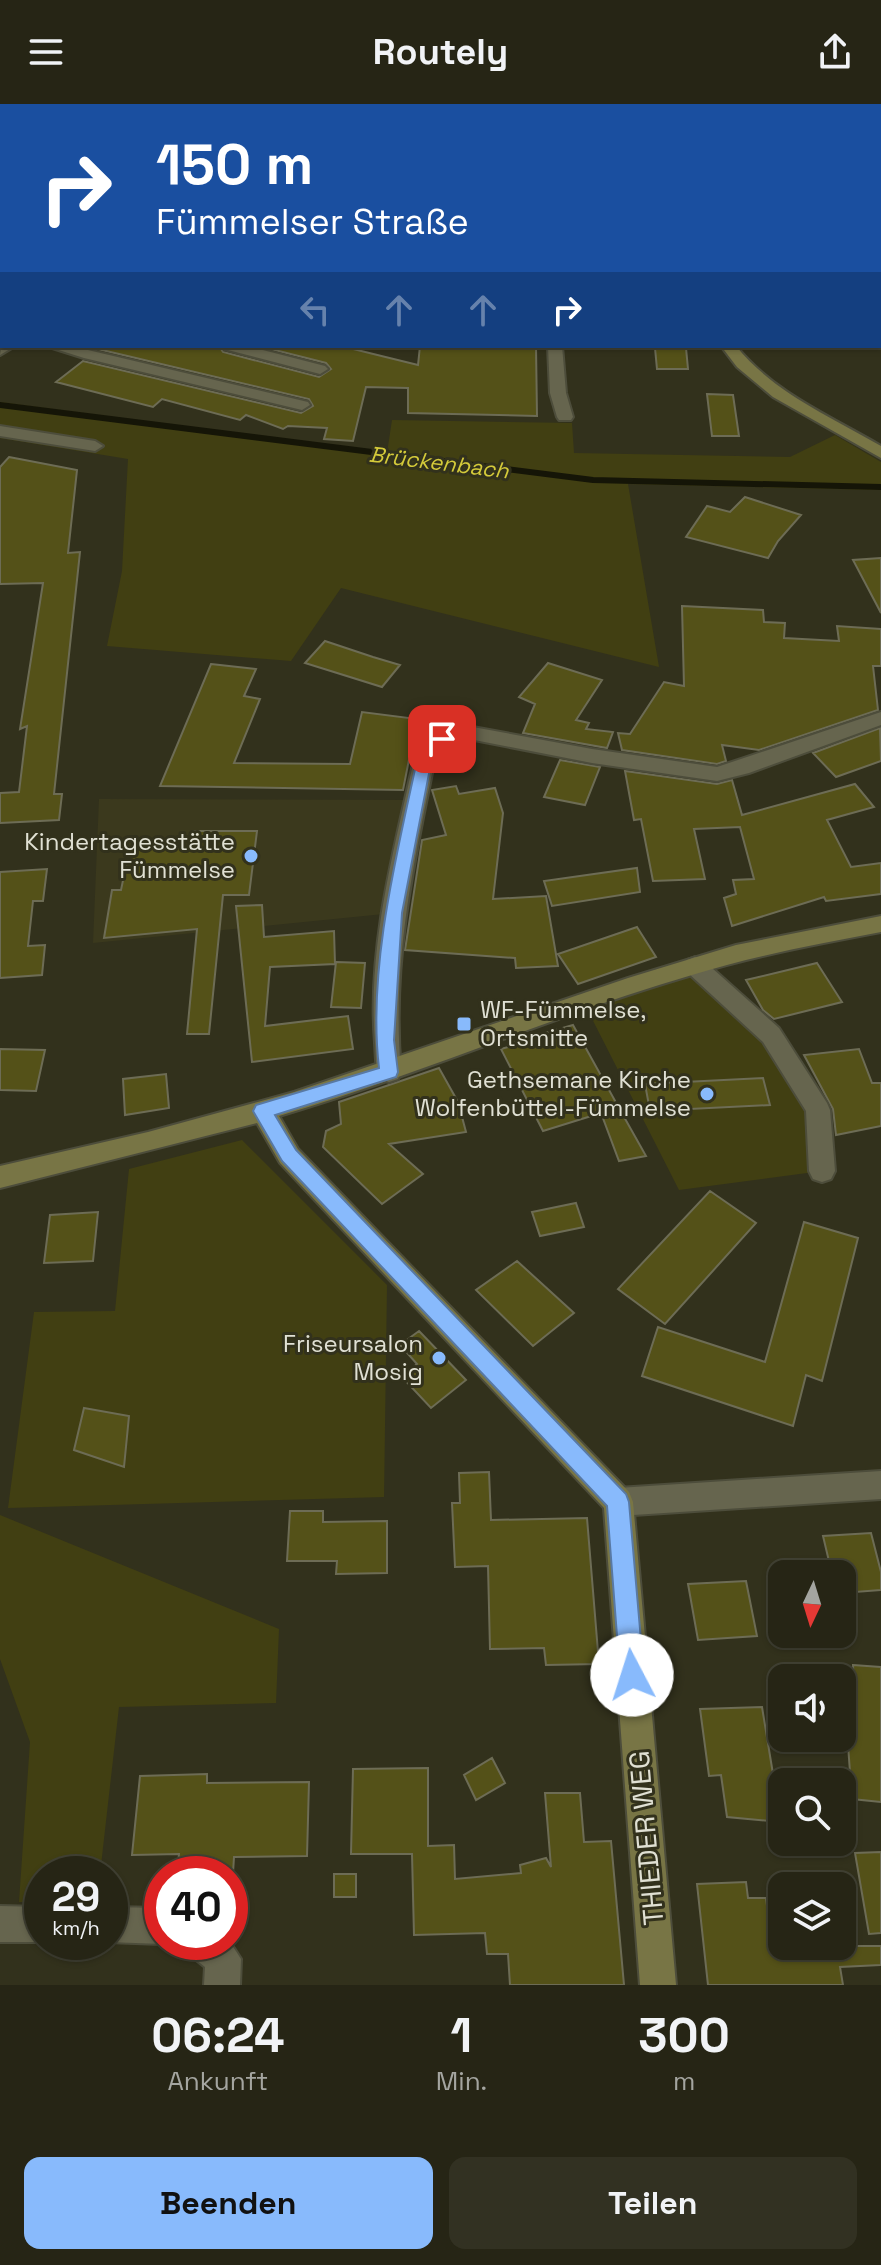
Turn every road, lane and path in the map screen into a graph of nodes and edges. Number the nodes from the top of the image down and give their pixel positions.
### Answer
1 (61, 348) edge
2 (237, 348) edge
3 (555, 348) edge
4 (730, 348) edge
5 (320, 369) dead end
6 (302, 405) dead end
7 (565, 417) dead end
8 (0, 431) edge
9 (95, 446) dead end
10 (881, 453) edge
11 (881, 718) edge
12 (881, 924) edge
13 (695, 966) junction
14 (389, 1072) junction
15 (263, 1111) junction
16 (822, 1171) dead end
17 (0, 1177) edge
18 (881, 1485) edge
19 (618, 1502) junction
20 (0, 1924) edge
21 (24, 1925) edge
22 (223, 1960) edge
23 (222, 1985) edge
24 (658, 1985) edge

1 - 6 street
2 - 5 street
3 - 7 street
4 - 10 street
8 - 9 street
11 - 14 street
12 - 13 street
13 - 14 street
13 - 16 street
14 - 15 street
15 - 17 street
15 - 19 street
18 - 19 street
19 - 24 street, THIEDER WEG
20 - 21 street
22 - 23 street

